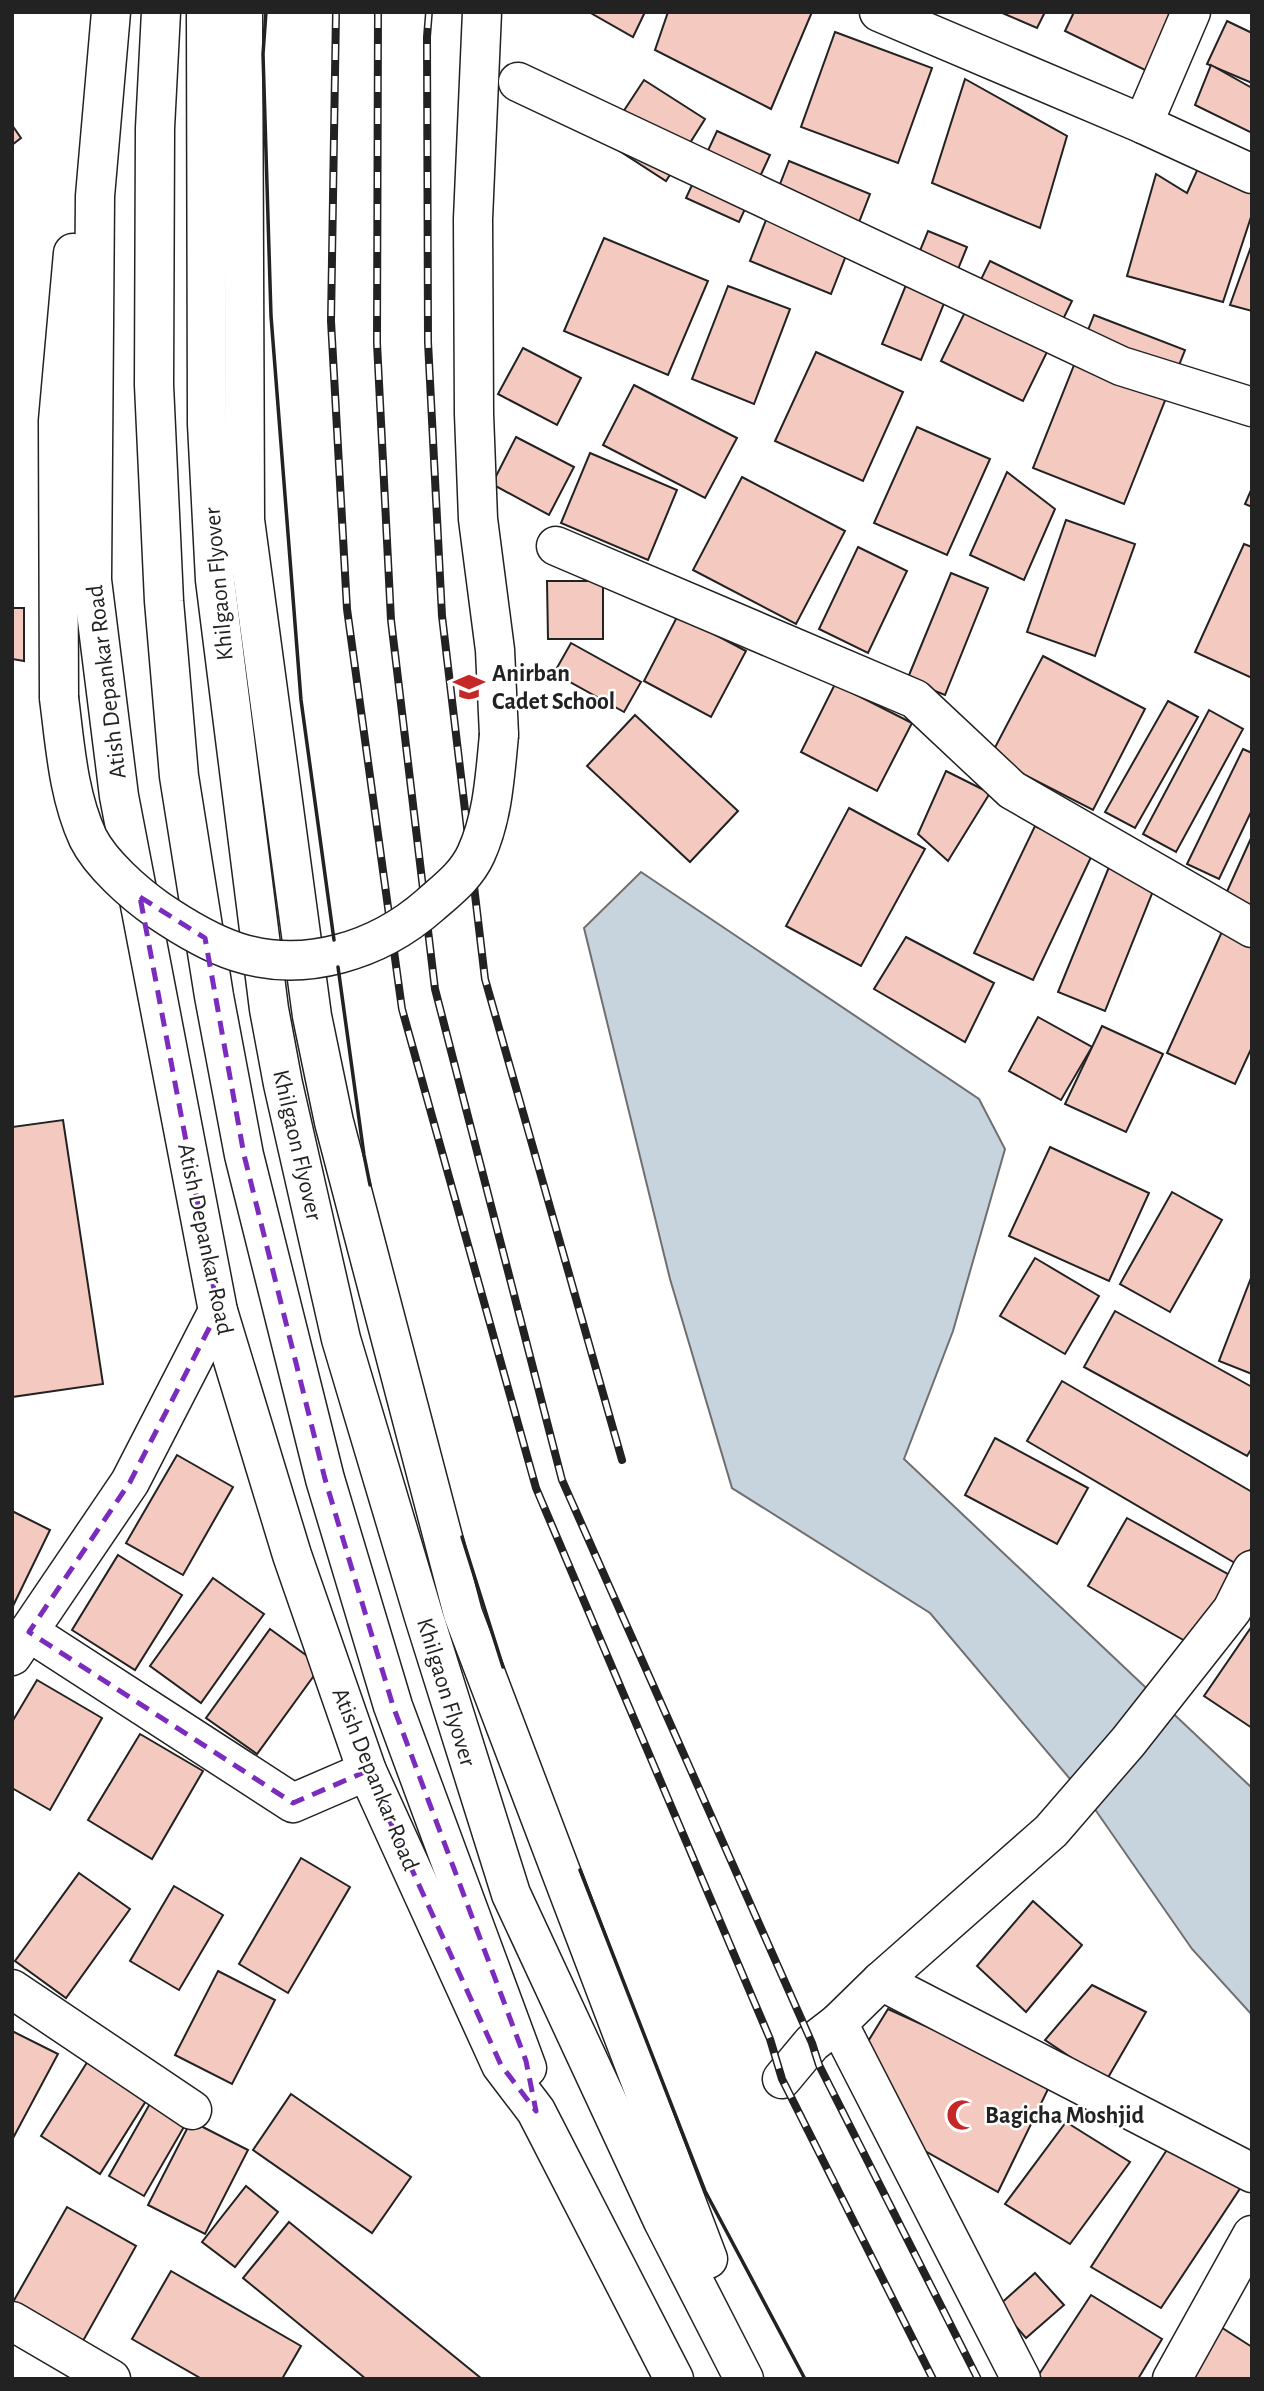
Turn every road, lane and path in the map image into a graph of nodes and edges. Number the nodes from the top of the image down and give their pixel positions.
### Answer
1 (100, 12) edge
2 (111, 12) edge
3 (161, 12) edge
4 (206, 12) edge
5 (243, 12) edge
6 (482, 12) edge
7 (879, 12) edge
8 (1191, 12) edge
9 (518, 82) dead end
10 (1143, 124) junction
11 (1252, 174) edge
12 (1252, 407) edge
13 (556, 546) dead end
14 (1252, 928) edge
15 (218, 1311) junction
16 (1252, 1570) edge
17 (21, 1644) edge
18 (367, 1771) junction
19 (881, 1981) junction
20 (12, 1989) edge
21 (838, 2023) junction
22 (782, 2079) dead end
23 (192, 2110) dead end
24 (537, 2111) junction
25 (1252, 2173) edge
26 (1252, 2235) edge
27 (12, 2321) edge
28 (111, 2379) edge
29 (674, 2379) edge
30 (744, 2379) edge
31 (755, 2379) edge
32 (1021, 2379) edge
33 (1172, 2379) edge

1 - 6 main road, bridge
2 - 15 main road, Atish Depankar Road
3 - 24 main road, Khilgaon Flyover
4 - 30 main road, Khilgaon Flyover
5 - 31 main road
7 - 10 main road
8 - 10 main road
9 - 12 main road
10 - 11 main road
13 - 14 main road
15 - 17 main road
15 - 18 main road, Atish Depankar Road
16 - 19 main road
17 - 18 main road
18 - 24 main road, Atish Depankar Road
19 - 21 main road
19 - 25 main road
20 - 23 main road
21 - 22 main road
21 - 32 main road
24 - 29 main road, Atish Depankar Road
26 - 33 main road
27 - 28 main road

